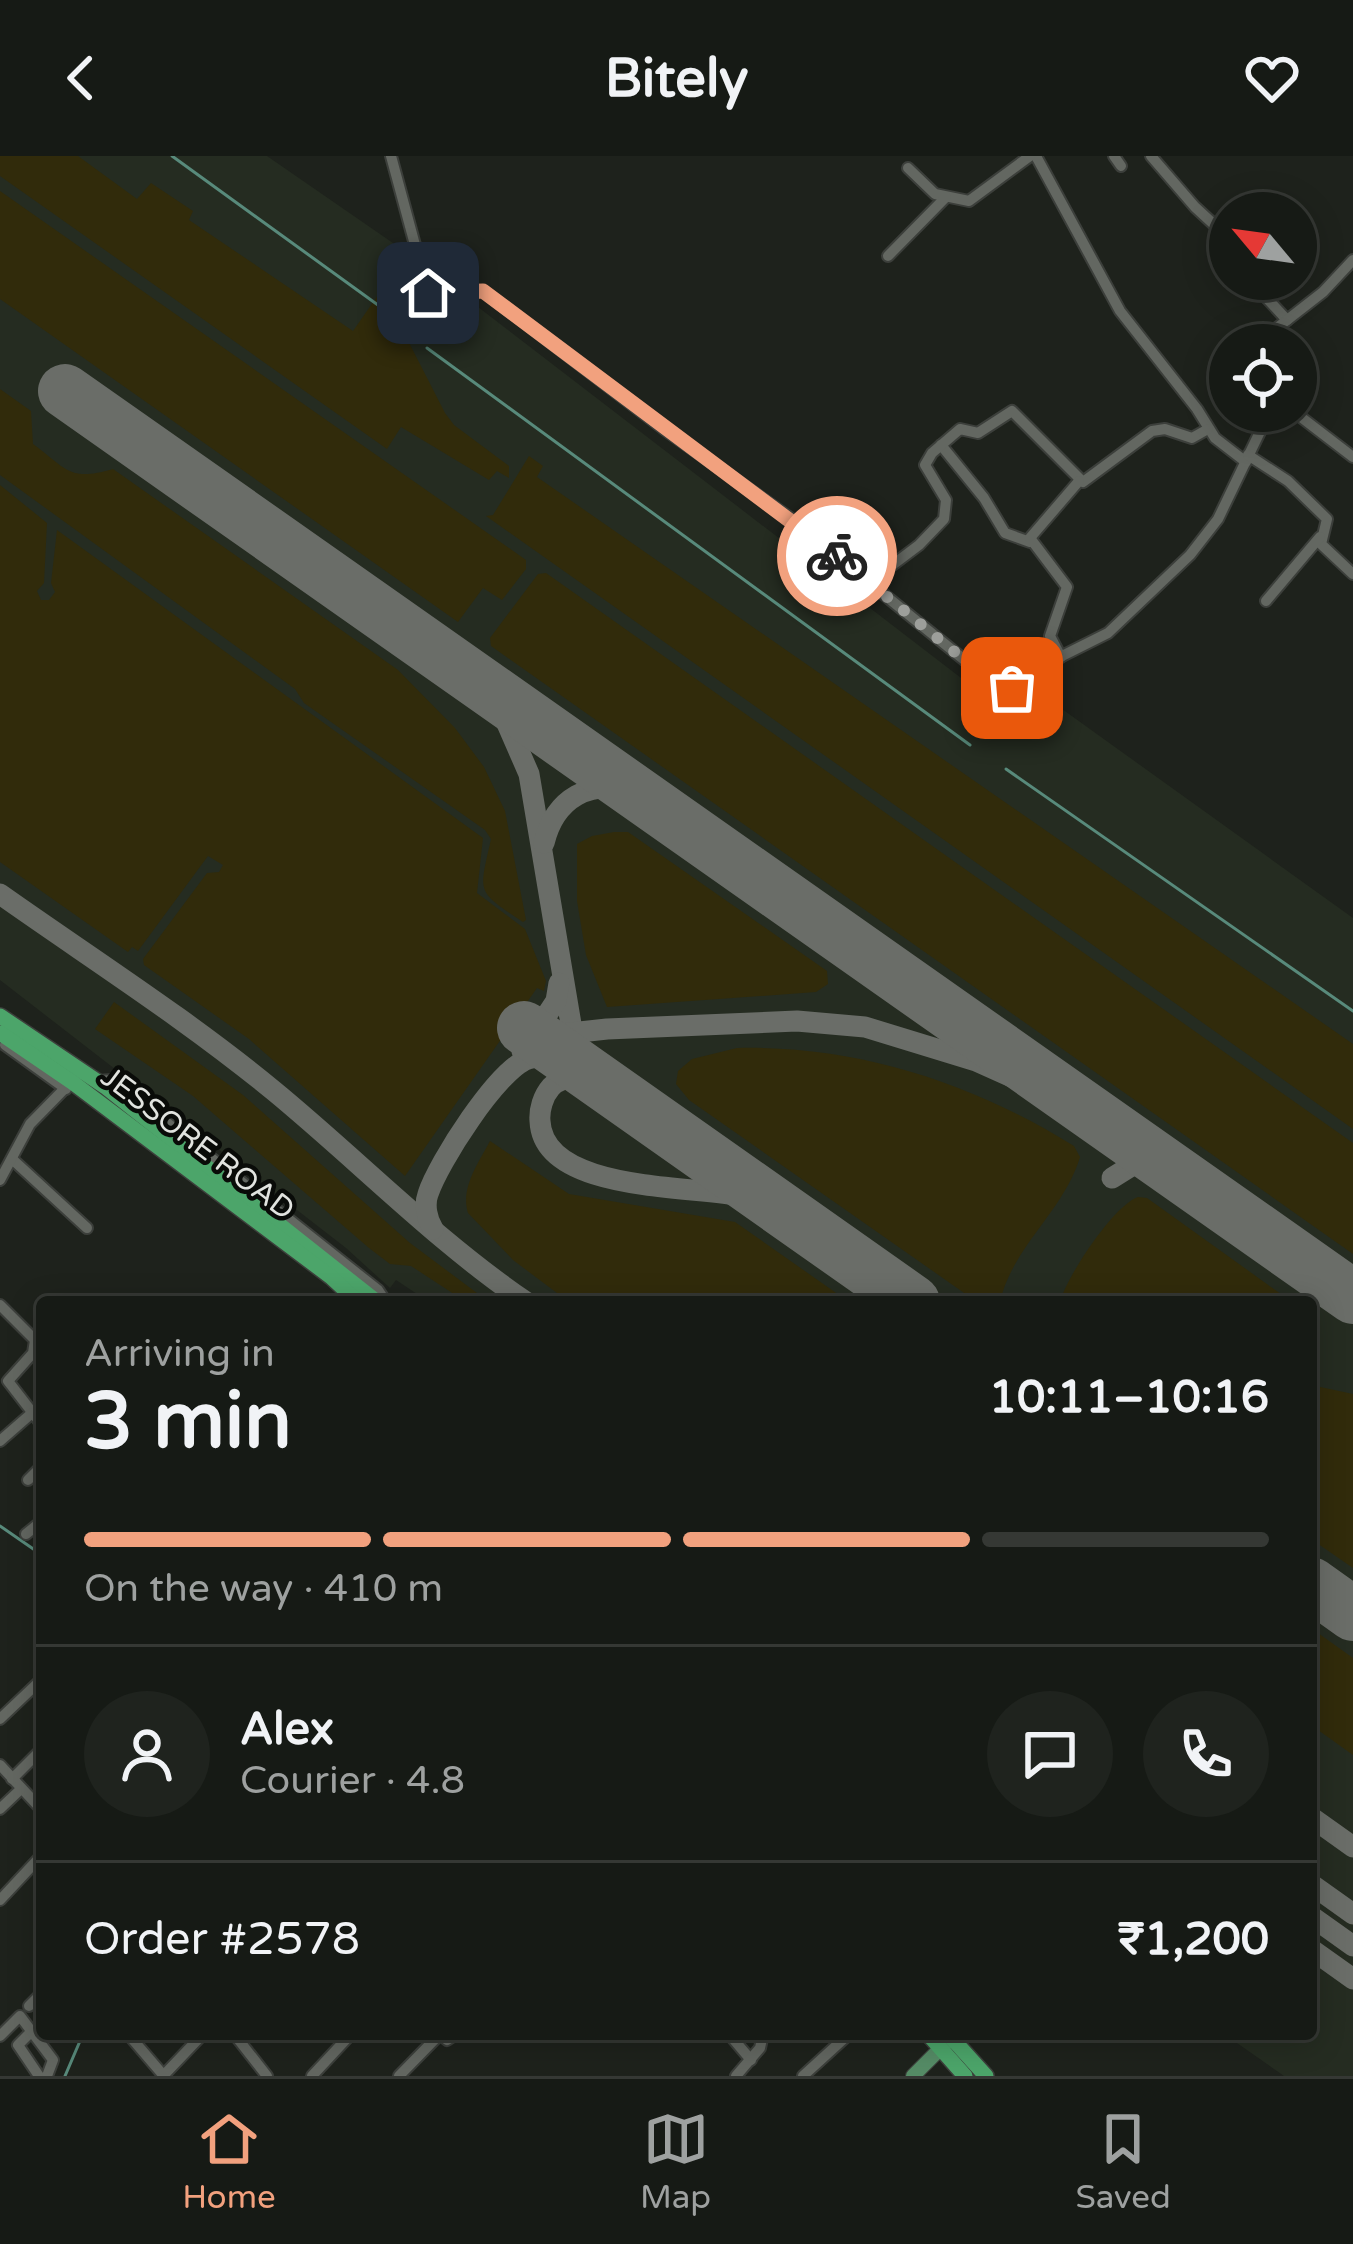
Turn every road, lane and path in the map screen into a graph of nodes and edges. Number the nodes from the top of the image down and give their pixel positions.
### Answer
1 (391, 156) edge
2 (1033, 156) edge
3 (1151, 156) edge
4 (908, 168) dead end
5 (948, 194) junction
6 (1209, 221) edge
7 (888, 256) dead end
8 (1353, 260) edge
9 (1268, 300) edge
10 (1287, 320) junction
11 (1282, 324) edge
12 (1208, 429) junction
13 (1317, 429) edge
14 (1260, 432) edge
15 (941, 445) junction
16 (1353, 457) edge
17 (1247, 459) junction
18 (1079, 481) junction
19 (1320, 537) junction
20 (1030, 542) junction
21 (1353, 574) edge
22 (870, 582) junction
23 (1266, 601) dead end
24 (1061, 656) junction
25 (0, 1016) edge
26 (0, 1033) edge
27 (0, 1042) edge
28 (73, 1080) junction
29 (12, 1160) junction
30 (0, 1180) edge
31 (87, 1228) dead end
32 (352, 1296) edge
33 (373, 1296) edge
34 (0, 1305) edge
35 (36, 1341) edge
36 (36, 1347) edge
37 (5, 1379) edge
38 (32, 1413) junction
39 (36, 1418) edge
40 (0, 1442) edge
41 (36, 1472) edge
42 (28, 1480) dead end
43 (36, 1526) edge
44 (26, 1534) dead end
45 (36, 1684) edge
46 (0, 1720) edge
47 (36, 1757) edge
48 (0, 1765) edge
49 (16, 1784) junction
50 (36, 1804) edge
51 (0, 1809) edge
52 (36, 1861) edge
53 (0, 1900) edge
54 (36, 1999) edge
55 (29, 2006) dead end
56 (31, 2032) junction
57 (0, 2036) edge
58 (36, 2038) edge
59 (37, 2040) edge
60 (133, 2040) edge
61 (189, 2040) edge
62 (198, 2040) edge
63 (239, 2040) edge
64 (341, 2040) edge
65 (434, 2040) edge
66 (734, 2040) edge
67 (762, 2040) edge
68 (842, 2040) edge
69 (947, 2040) edge
70 (193, 2045) junction
71 (751, 2060) junction
72 (43, 2076) edge
73 (164, 2076) edge
74 (267, 2076) edge
75 (312, 2076) edge
76 (399, 2076) edge
77 (736, 2076) edge
78 (803, 2076) edge
79 (913, 2076) edge
80 (965, 2076) edge
81 (986, 2076) edge

1 - 22 street
2 - 5 street
2 - 12 street
3 - 6 street
4 - 5 street
5 - 7 street
8 - 10 street
9 - 10 street
10 - 11 street
12 - 17 street
12 - 18 street
13 - 16 street
14 - 17 street
15 - 18 street
15 - 20 street
15 - 22 street
17 - 19 street
17 - 24 street
18 - 20 street
19 - 21 street
19 - 23 street
20 - 24 street
22 - 24 street
25 - 28 highway
26 - 28 highway, JESSORE ROAD
27 - 28 street
28 - 29 street
28 - 32 highway, JESSORE ROAD
28 - 33 highway
29 - 30 street
29 - 31 street
34 - 35 street
36 - 37 street
37 - 38 street
38 - 39 street
38 - 40 street
41 - 42 street
43 - 44 street
45 - 46 street
47 - 49 street
48 - 49 street
49 - 50 street
49 - 51 street
52 - 53 street
54 - 55 street
56 - 57 street
56 - 58 street
56 - 72 street
59 - 72 street
60 - 73 street
61 - 70 street
62 - 70 street
63 - 74 street
64 - 75 street
65 - 76 street
66 - 71 street
67 - 71 street
68 - 78 street
69 - 79 main road
69 - 80 highway
69 - 81 highway
70 - 73 street
71 - 77 street

